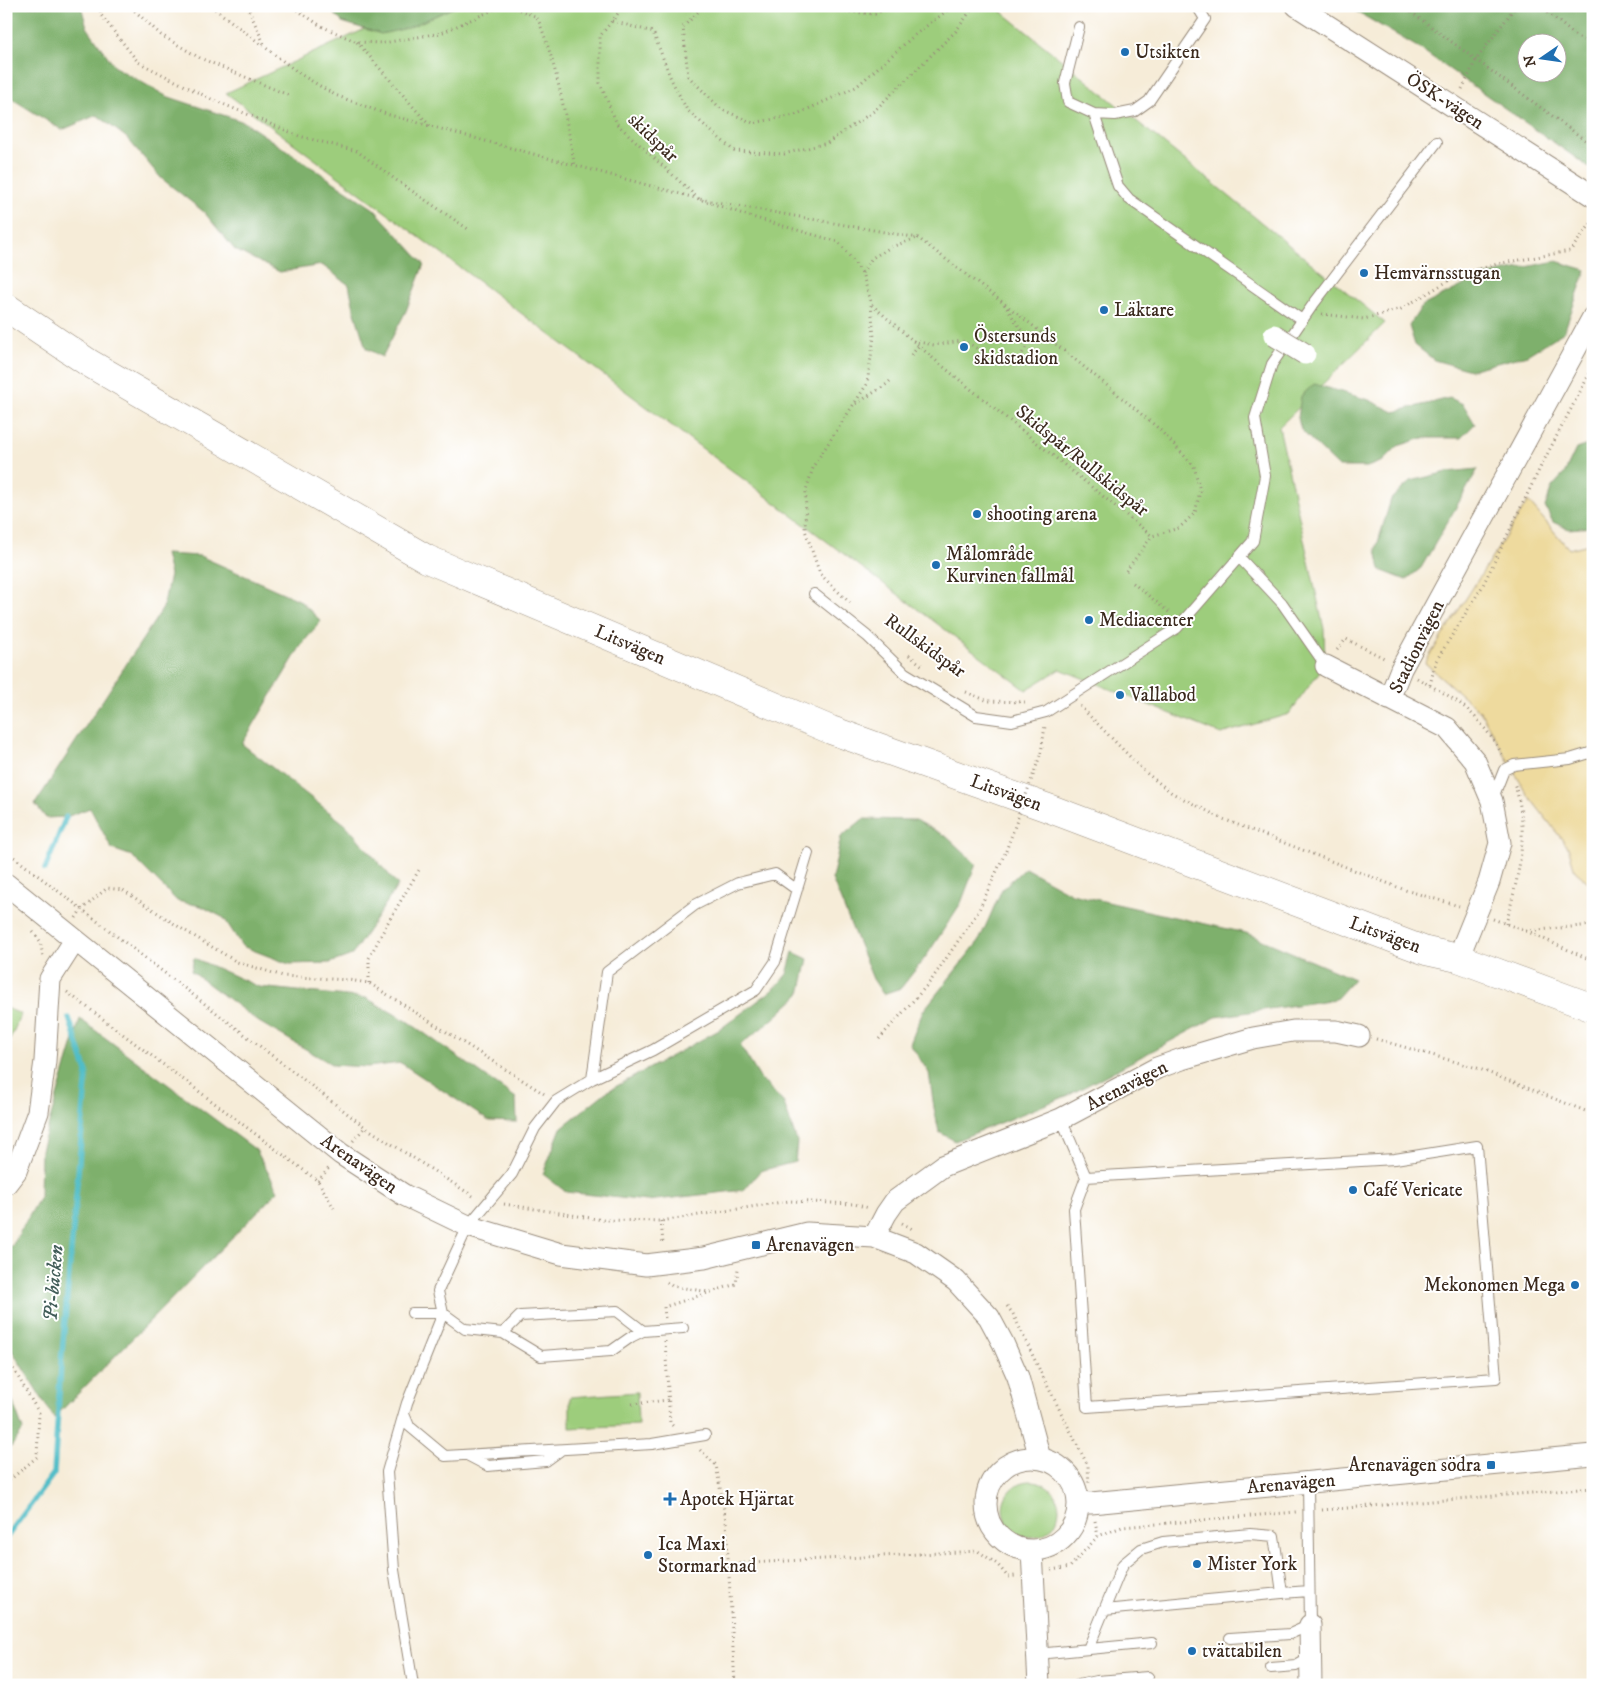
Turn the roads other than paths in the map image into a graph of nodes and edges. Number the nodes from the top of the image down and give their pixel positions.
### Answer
1 (1297, 6) edge
2 (1198, 8) edge
3 (1078, 27) dead end
4 (1094, 114) junction
5 (1437, 142) dead end
6 (1593, 196) edge
7 (6, 307) edge
8 (1593, 316) edge
9 (1302, 320) junction
10 (1274, 335) dead end
11 (1305, 354) dead end
12 (1239, 557) junction
13 (814, 594) dead end
14 (1326, 666) joint
15 (1389, 699) junction
16 (1593, 752) edge
17 (1492, 801) junction
18 (808, 853) dead end
19 (6, 884) edge
20 (796, 889) junction
21 (75, 940) junction
22 (1458, 958) junction
23 (1593, 1008) edge
24 (1359, 1036) road end
25 (592, 1080) junction
26 (1061, 1119) junction
27 (1086, 1177) junction
28 (6, 1184) edge
29 (468, 1226) junction
30 (874, 1237) junction
31 (412, 1313) dead end
32 (443, 1313) junction
33 (683, 1328) dead end
34 (643, 1331) junction
35 (503, 1333) junction
36 (404, 1414) junction
37 (705, 1435) dead end
38 (1593, 1455) edge
39 (1040, 1458) junction
40 (1308, 1483) junction
41 (1085, 1502) junction
42 (1032, 1551) junction
43 (1309, 1591) junction
44 (1282, 1593) junction
45 (1104, 1610) junction
46 (1310, 1625) junction
47 (1230, 1638) dead end
48 (1152, 1643) dead end
49 (1088, 1649) junction
50 (1038, 1654) junction
51 (1310, 1658) junction
52 (1271, 1668) dead end
53 (1148, 1677) dead end
54 (413, 1685) edge
55 (1039, 1685) edge
56 (1078, 1685) edge
57 (1311, 1685) edge

1 - 6 street, ÖSK-vägen
2 - 4 lane
3 - 4 lane
4 - 9 lane
5 - 9 lane
7 - 22 main road, Litsvägen
8 - 15 street, Stadionvägen
9 - 12 lane
10 - 11 street, bridge
12 - 13 lane
12 - 14 lane
14 - 15 street
15 - 17 street, Stadionvägen
16 - 17 lane
17 - 22 street, Stadionvägen
18 - 20 lane
19 - 21 street, Arenavägen
20 - 25 lane
20 - 25 lane
21 - 28 street
21 - 29 street, Arenavägen
22 - 23 main road, Litsvägen
24 - 26 street, Arenavägen
25 - 29 lane
26 - 27 lane
26 - 30 street, Arenavägen
27 - 27 lane
29 - 30 street, Arenavägen
29 - 32 lane
30 - 39 street, Arenavägen
31 - 32 lane
32 - 35 lane
32 - 36 lane
33 - 34 lane
34 - 35 lane
34 - 35 lane
36 - 37 lane
36 - 54 lane
38 - 40 street, Arenavägen
39 - 41 street
39 - 42 street
40 - 41 street, Arenavägen
40 - 43 lane
41 - 42 street
42 - 50 street
43 - 44 lane
43 - 46 lane
44 - 45 lane
44 - 45 lane
45 - 49 lane
46 - 47 lane
46 - 51 street
48 - 49 lane
49 - 50 lane
50 - 55 street
51 - 52 lane
51 - 57 street
53 - 56 lane

